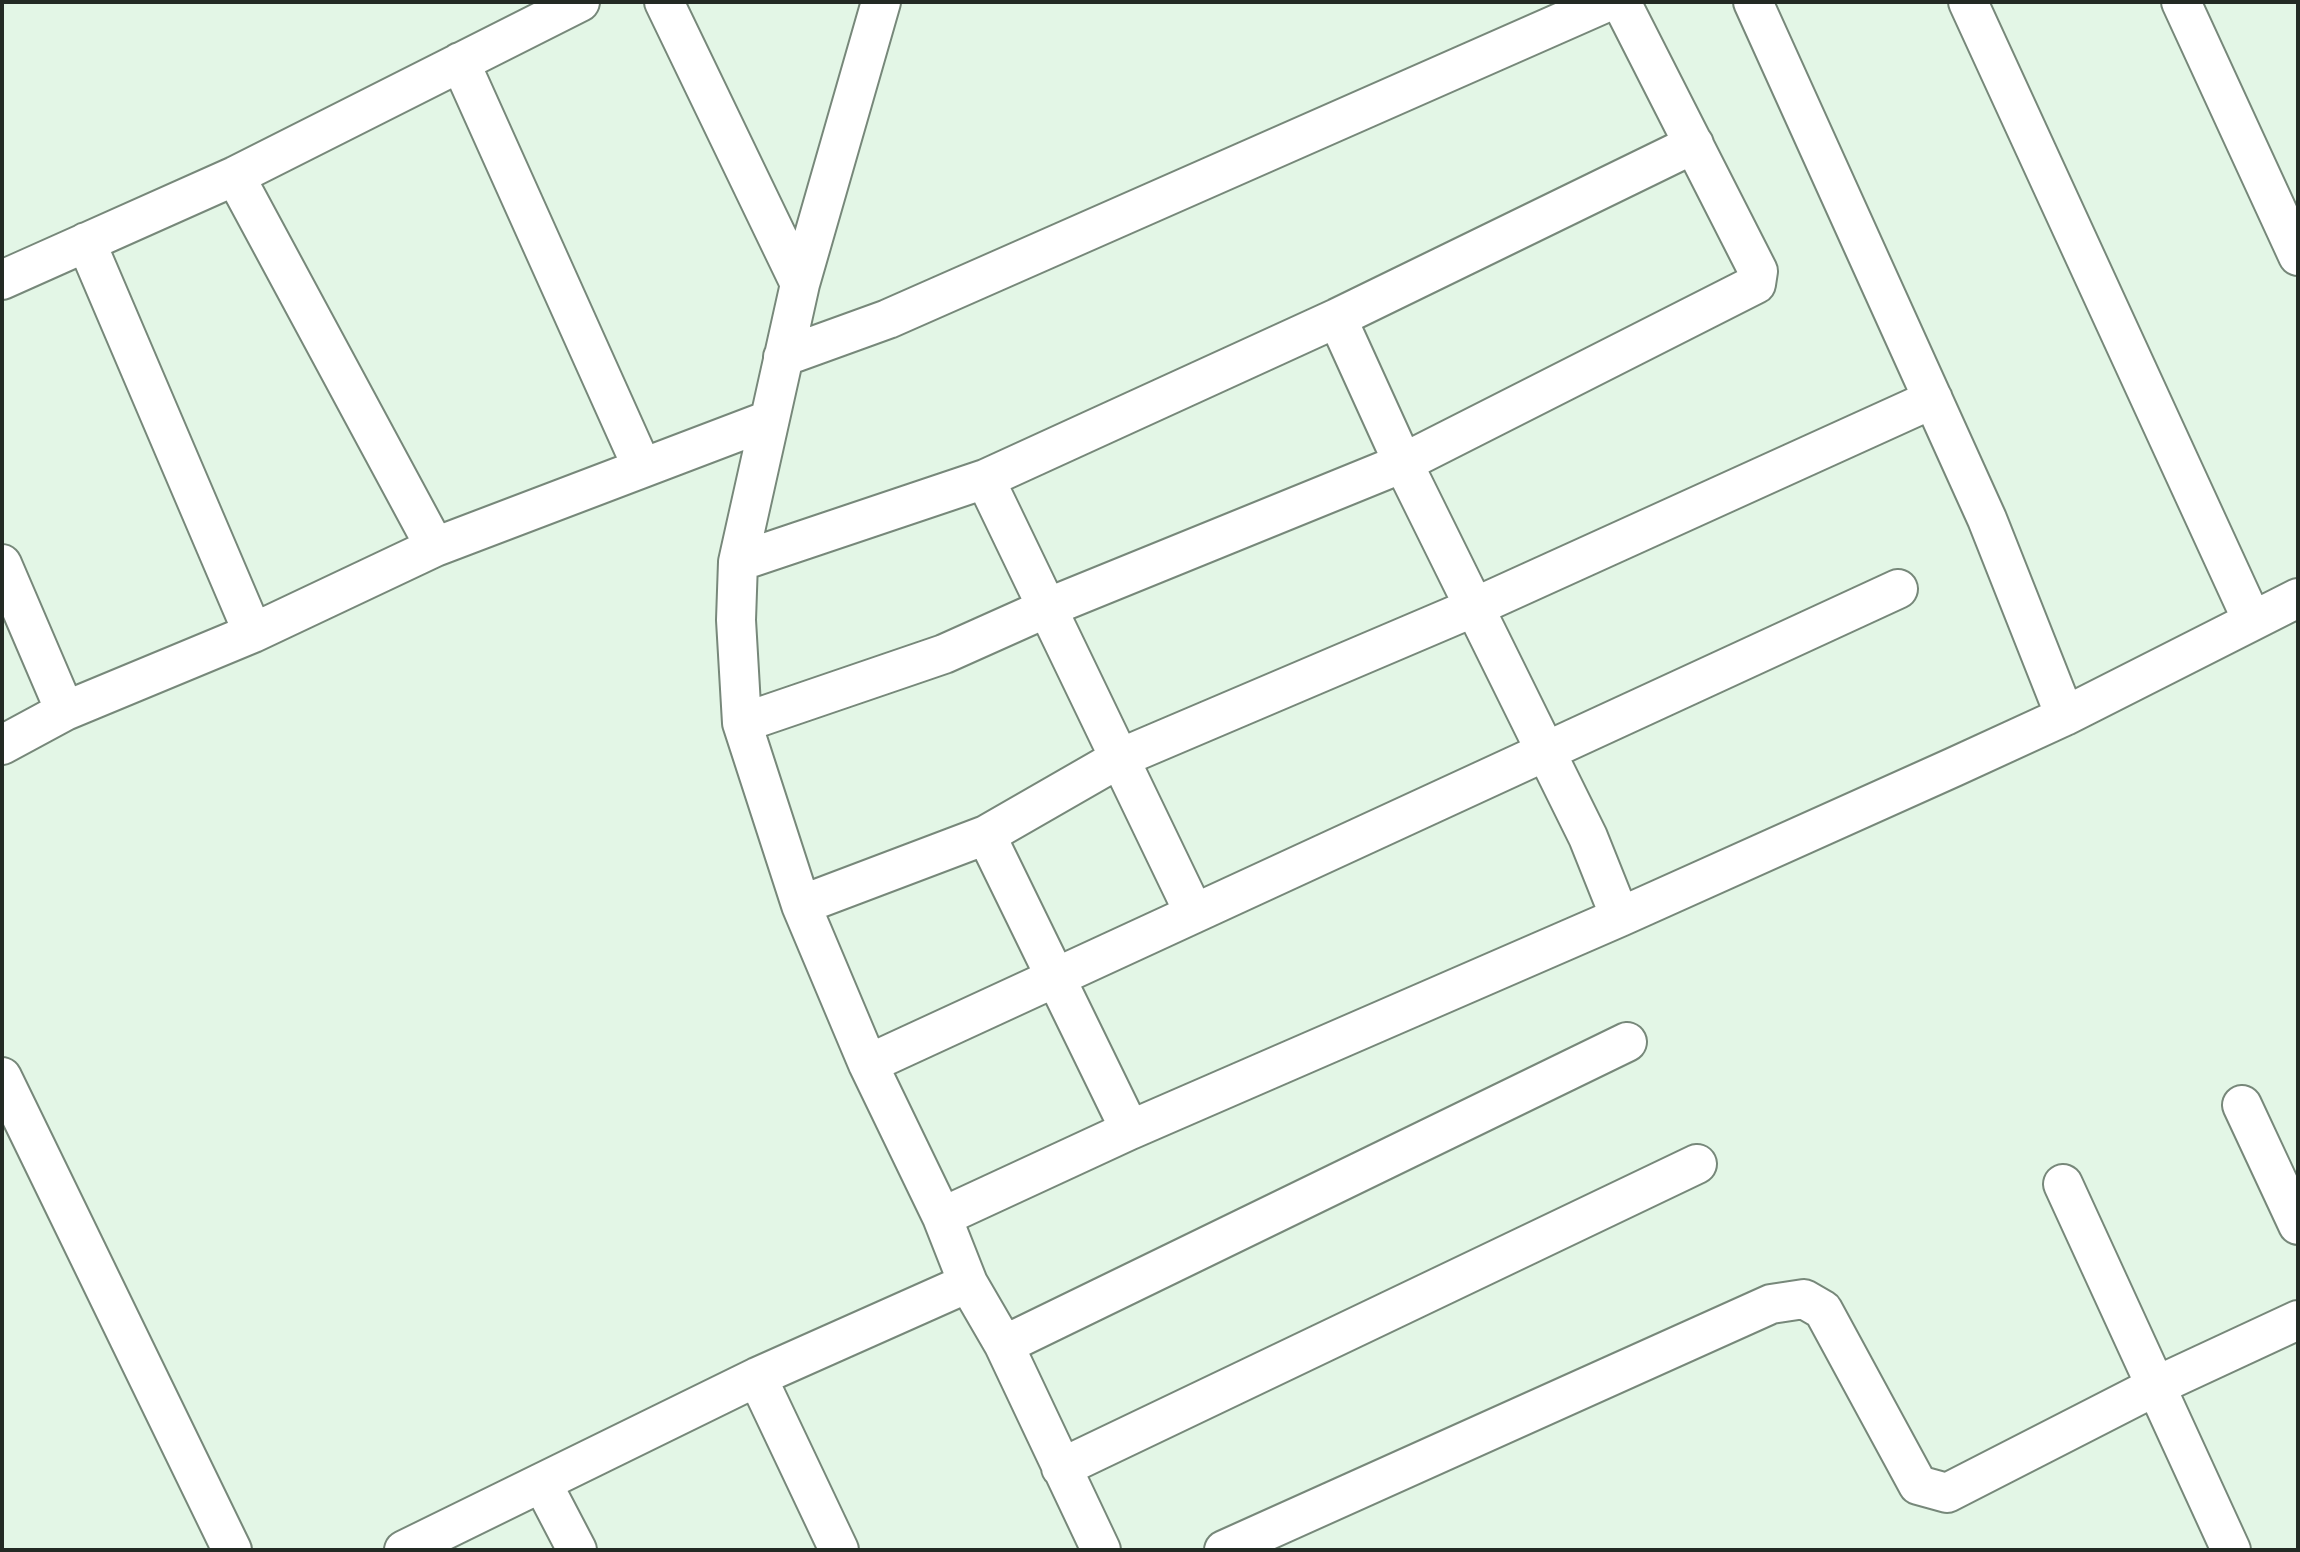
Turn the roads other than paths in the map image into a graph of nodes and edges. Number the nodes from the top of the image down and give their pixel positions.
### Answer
1 (580, 2) edge
2 (664, 2) edge
3 (881, 2) edge
4 (1607, 2) edge
5 (1621, 2) edge
6 (1753, 2) edge
7 (1968, 2) edge
8 (2181, 2) edge
9 (460, 62) junction
10 (1694, 144) junction
11 (235, 176) junction
12 (86, 242) junction
13 (2298, 256) edge
14 (2, 280) edge
15 (800, 284) junction
16 (1337, 318) junction
17 (783, 357) junction
18 (1933, 399) junction
19 (769, 420) junction
20 (1403, 463) junction
21 (642, 467) junction
22 (985, 479) junction
23 (435, 547) junction
24 (738, 562) junction
25 (2, 564) edge
26 (1898, 589) dead end
27 (2298, 598) edge
28 (1477, 606) junction
29 (1049, 607) junction
30 (2252, 620) junction
31 (253, 633) junction
32 (65, 711) junction
33 (2065, 716) junction
34 (742, 723) junction
35 (2, 745) edge
36 (1544, 750) junction
37 (1120, 758) junction
38 (986, 835) junction
39 (801, 905) junction
40 (1194, 913) junction
41 (1620, 917) junction
42 (1055, 977) junction
43 (1627, 1042) dead end
44 (868, 1064) junction
45 (2, 1077) edge
46 (2242, 1105) dead end
47 (1130, 1130) junction
48 (1697, 1164) dead end
49 (2063, 1184) dead end
50 (942, 1217) junction
51 (2298, 1225) edge
52 (968, 1283) junction
53 (2298, 1320) edge
54 (1004, 1345) junction
55 (757, 1377) junction
56 (2156, 1386) junction
57 (1061, 1468) junction
58 (542, 1483) junction
59 (232, 1550) edge
60 (404, 1550) edge
61 (577, 1550) edge
62 (839, 1550) edge
63 (1101, 1550) edge
64 (1224, 1550) edge
65 (2231, 1550) edge

1 - 9 street
2 - 15 street
3 - 15 street
4 - 17 street
5 - 10 street
6 - 18 street
7 - 30 street
8 - 13 street
9 - 11 street
9 - 21 street
10 - 16 street
10 - 20 street
11 - 12 street
11 - 23 street
12 - 14 street
12 - 31 street
15 - 17 street
16 - 20 street
16 - 22 street
17 - 19 street
18 - 28 street
18 - 33 street
19 - 21 street
19 - 24 street
20 - 28 street
20 - 29 street
21 - 23 street
22 - 24 street
22 - 29 street
23 - 31 street
24 - 34 street
25 - 32 street
26 - 36 street
27 - 30 street
28 - 36 street
28 - 37 street
29 - 34 street
29 - 37 street
30 - 33 street
31 - 32 street
32 - 35 street
33 - 41 street
34 - 39 street
36 - 40 street
36 - 41 street
37 - 38 street
37 - 40 street
38 - 39 street
38 - 42 street
39 - 44 street
40 - 42 street
41 - 47 street
42 - 44 street
42 - 47 street
43 - 54 street
44 - 50 street
45 - 59 street
46 - 51 street
47 - 50 street
48 - 57 street
49 - 56 street
50 - 52 street
52 - 54 street
52 - 55 street
53 - 56 street
54 - 57 street
55 - 58 street
55 - 62 street
56 - 64 street
56 - 65 street
57 - 63 street
58 - 60 street
58 - 61 street

